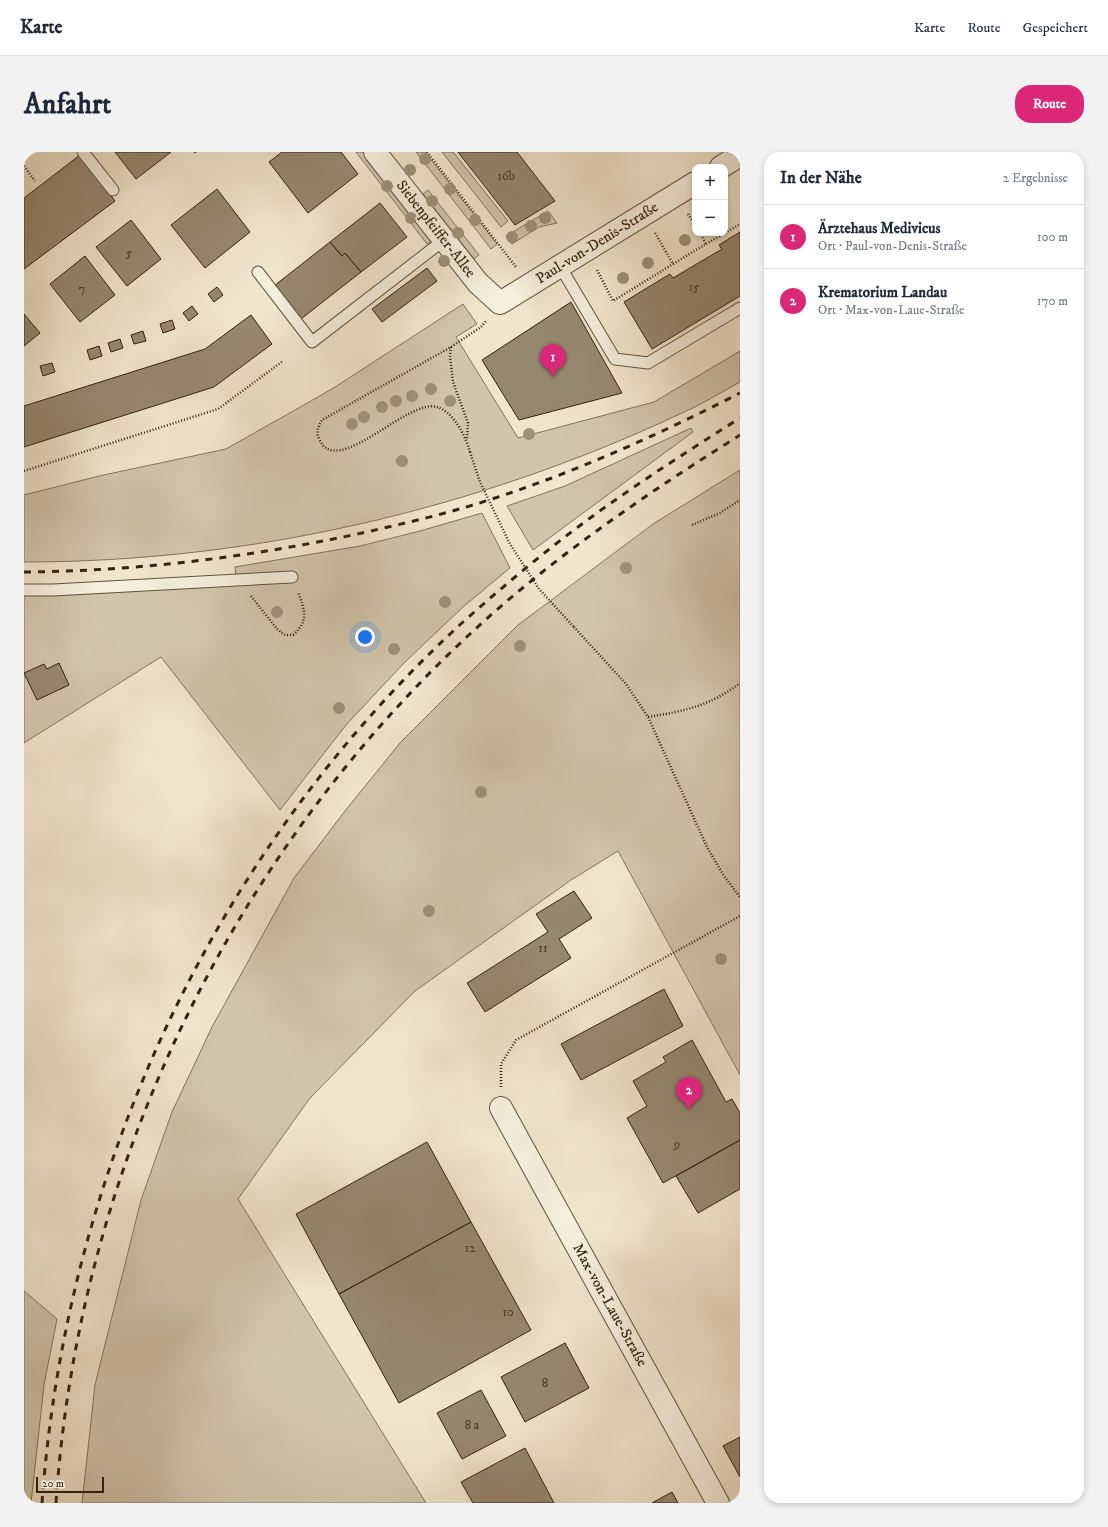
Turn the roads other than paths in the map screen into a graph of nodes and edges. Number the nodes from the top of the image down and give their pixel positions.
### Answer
1 (83, 152) edge
2 (376, 152) edge
3 (740, 155) edge
4 (726, 164) edge
5 (692, 185) edge
6 (113, 190) dead end
7 (444, 240) junction
8 (560, 266) junction
9 (258, 272) dead end
10 (500, 303) joint
11 (740, 308) edge
12 (292, 577) road end
13 (24, 590) edge
14 (501, 1108) road end
15 (718, 1503) edge

1 - 6 lane
2 - 7 street, Siebenpfeiffer-Allee
3 - 4 street
5 - 8 street, Paul-von-Denis-Straße
7 - 9 lane
7 - 10 street, Siebenpfeiffer-Allee
8 - 10 street, Paul-von-Denis-Straße
8 - 11 lane
12 - 13 lane
14 - 15 street, Max-von-Laue-Straße

